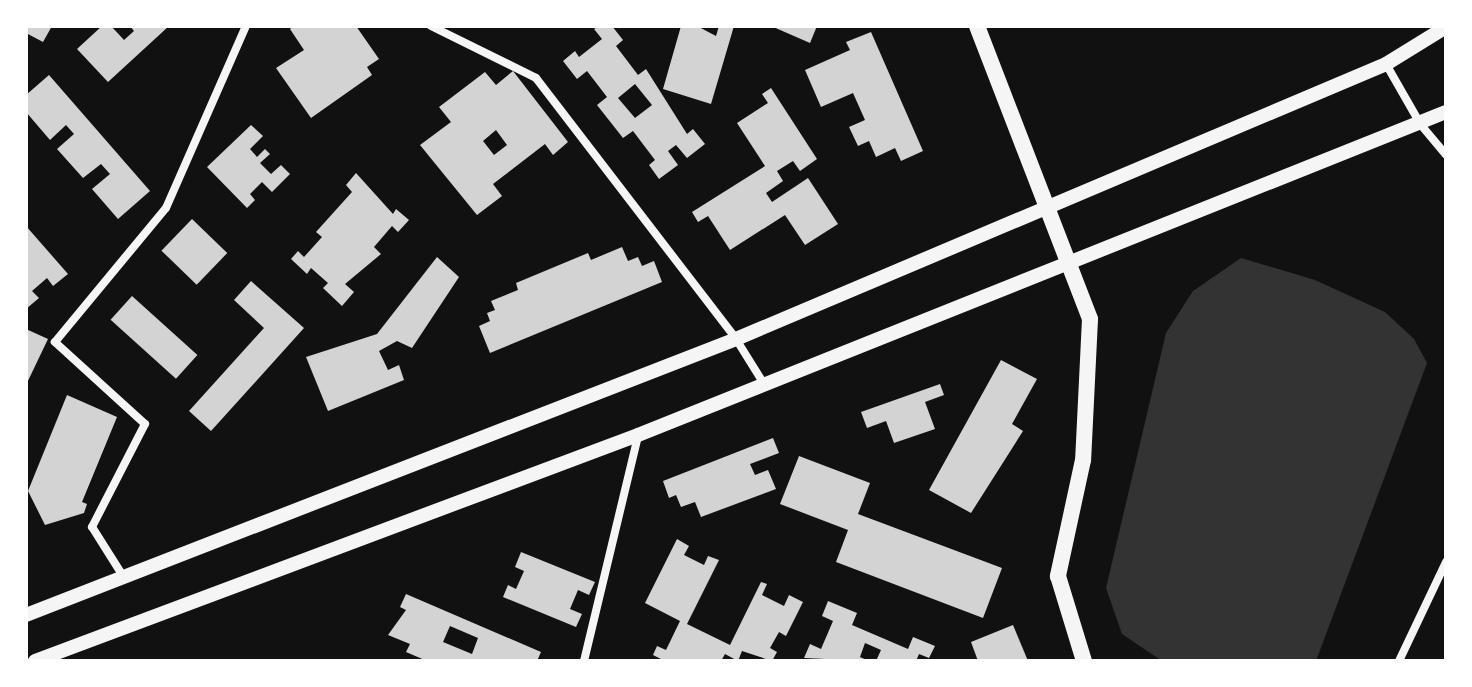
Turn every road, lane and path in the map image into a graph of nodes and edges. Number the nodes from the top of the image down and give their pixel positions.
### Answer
1 (246, 26) edge
2 (431, 26) edge
3 (977, 26) edge
4 (1446, 27) edge
5 (1386, 64) junction
6 (1446, 112) edge
7 (1421, 125) junction
8 (1446, 155) edge
9 (1043, 208) junction
10 (1065, 262) junction
11 (736, 339) junction
12 (764, 384) junction
13 (638, 435) junction
14 (1446, 562) edge
15 (123, 576) junction
16 (26, 615) edge
17 (35, 661) edge
18 (584, 661) edge
19 (1084, 661) edge
20 (1399, 661) edge

1 - 15 street
2 - 11 street
3 - 9 main road
4 - 5 street
5 - 7 street
5 - 9 street
6 - 7 street
7 - 8 street
7 - 10 street
9 - 10 main road
9 - 11 street
10 - 12 street
10 - 19 main road
11 - 12 street
11 - 15 street
12 - 13 street
13 - 17 street
13 - 18 street
14 - 20 street
15 - 16 street

